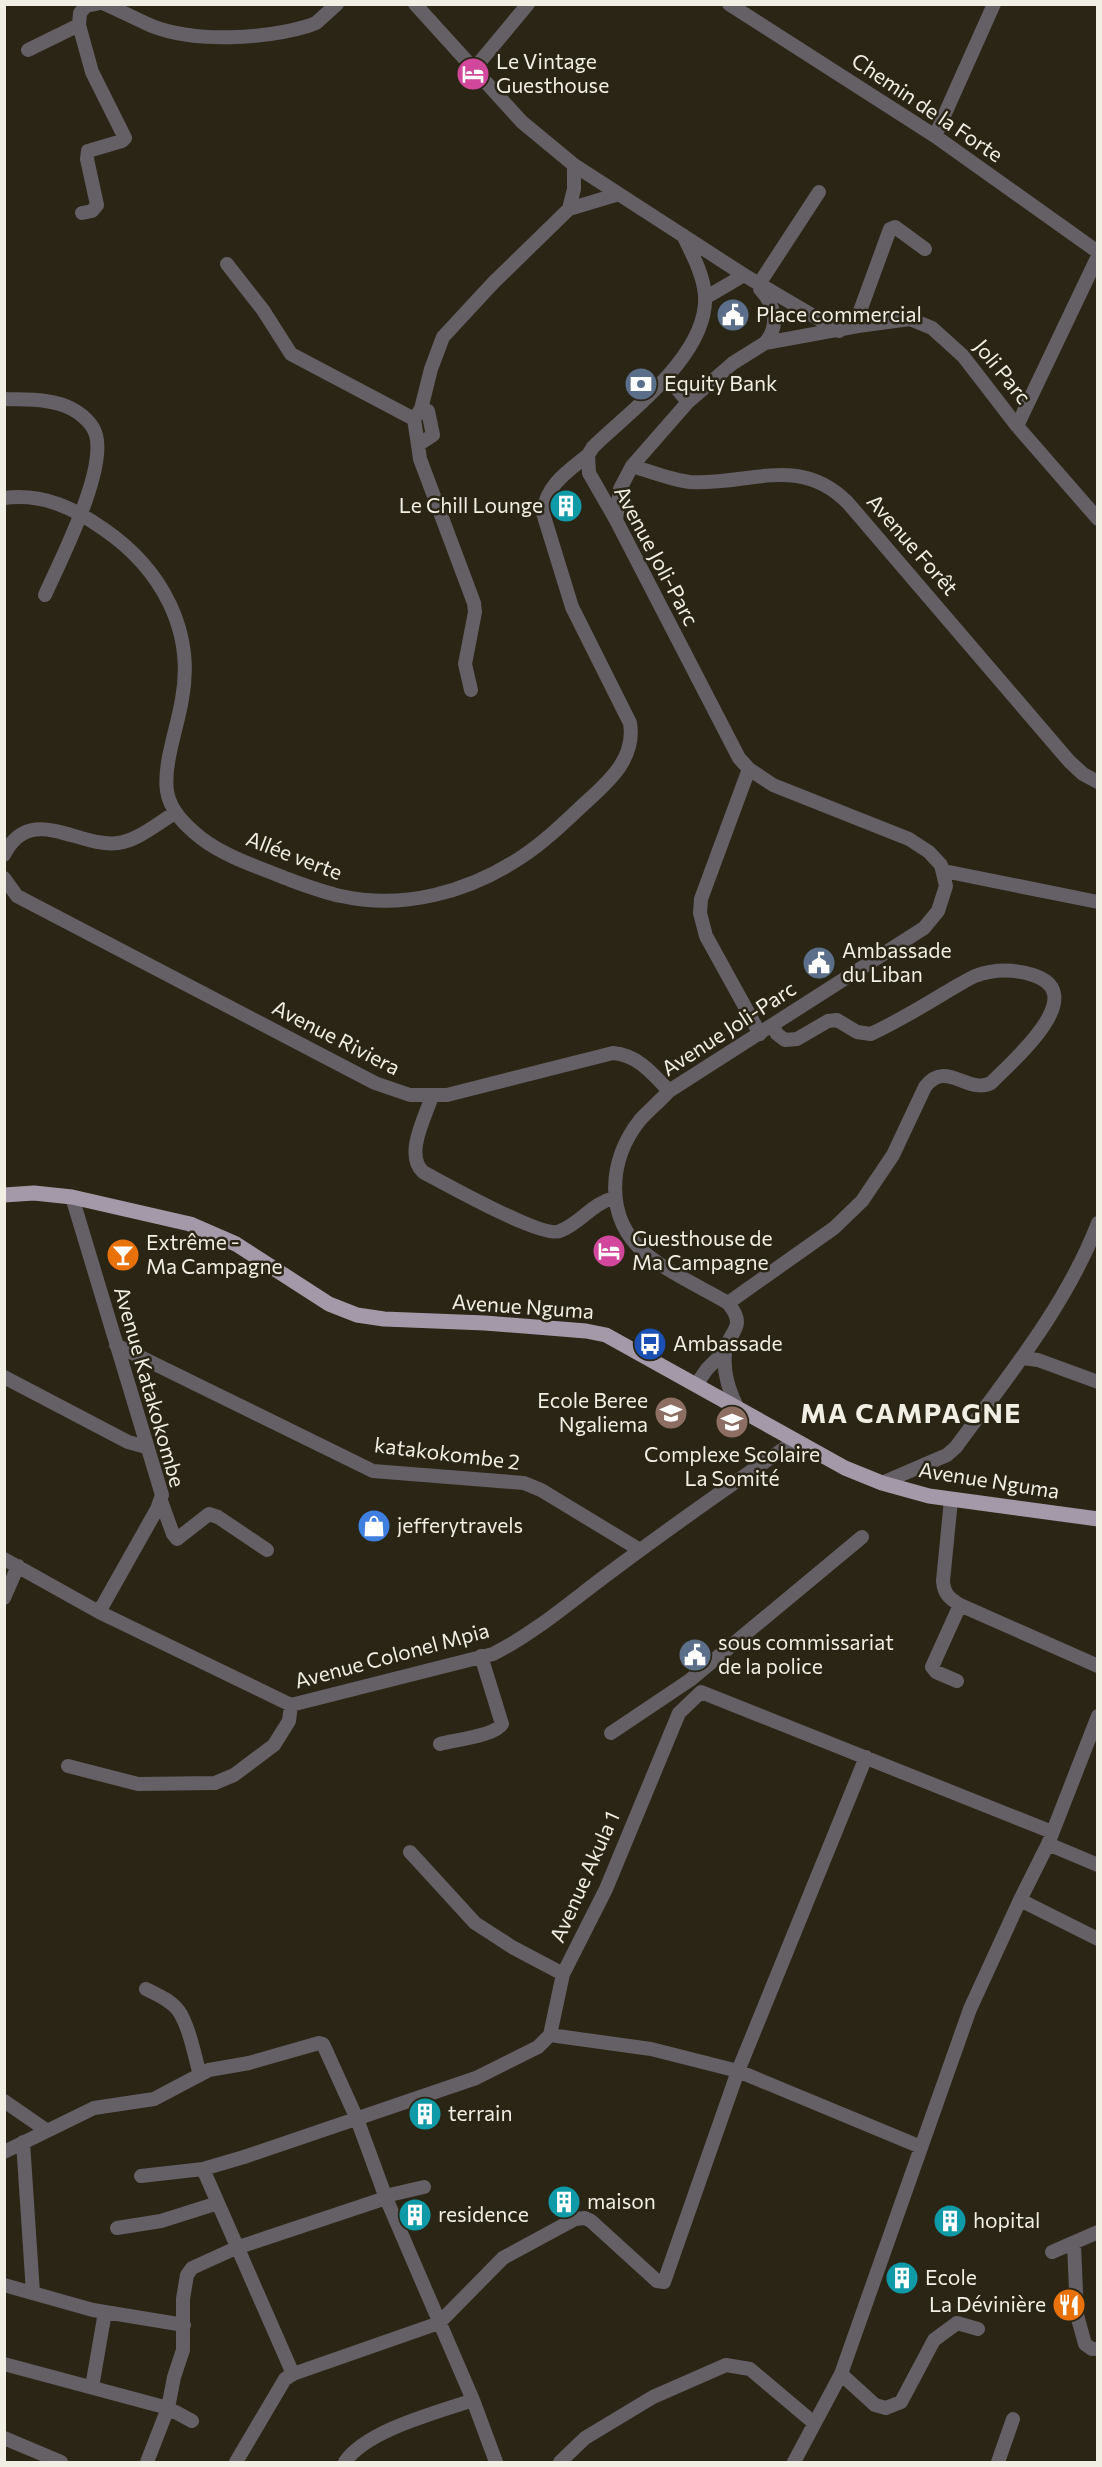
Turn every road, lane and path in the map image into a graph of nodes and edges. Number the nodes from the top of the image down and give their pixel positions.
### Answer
1 (96, 4) edge
2 (105, 4) edge
3 (337, 4) edge
4 (415, 4) edge
5 (528, 4) edge
6 (729, 4) edge
7 (994, 4) edge
8 (79, 25) junction
9 (28, 50) dead end
10 (474, 69) junction
11 (934, 136) junction
12 (574, 165) junction
13 (819, 192) dead end
14 (619, 194) junction
15 (569, 209) junction
16 (82, 213) dead end
17 (683, 235) junction
18 (925, 249) dead end
19 (1098, 254) edge
20 (227, 264) dead end
21 (751, 279) junction
22 (705, 298) junction
23 (858, 326) junction
24 (839, 331) junction
25 (765, 343) junction
26 (667, 376) junction
27 (4, 399) edge
28 (688, 402) junction
29 (418, 414) junction
30 (1017, 426) junction
31 (588, 455) junction
32 (632, 466) junction
33 (4, 498) edge
34 (80, 512) junction
35 (1098, 519) edge
36 (616, 520) junction
37 (45, 595) dead end
38 (471, 690) dead end
39 (749, 769) junction
40 (1098, 782) edge
41 (175, 813) junction
42 (4, 855) edge
43 (944, 871) junction
44 (4, 878) edge
45 (1098, 902) edge
46 (772, 1026) junction
47 (760, 1034) junction
48 (669, 1091) junction
49 (432, 1096) junction
50 (4, 1195) edge
51 (72, 1197) junction
52 (614, 1198) junction
53 (1098, 1223) edge
54 (728, 1303) junction
55 (116, 1344) junction
56 (725, 1351) junction
57 (1022, 1358) junction
58 (4, 1377) edge
59 (1098, 1382) edge
60 (696, 1385) junction
61 (737, 1407) junction
62 (795, 1441) junction
63 (146, 1447) junction
64 (882, 1483) junction
65 (951, 1500) junction
66 (160, 1501) junction
67 (1098, 1519) edge
68 (862, 1537) dead end
69 (267, 1550) dead end
70 (640, 1550) junction
71 (4, 1559) edge
72 (18, 1566) junction
73 (4, 1598) edge
74 (960, 1605) junction
75 (99, 1612) junction
76 (481, 1656) junction
77 (1098, 1666) edge
78 (690, 1680) junction
79 (957, 1681) dead end
80 (700, 1692) junction
81 (291, 1705) junction
82 (1098, 1716) edge
83 (611, 1733) dead end
84 (440, 1744) dead end
85 (866, 1757) junction
86 (68, 1766) dead end
87 (1050, 1838) junction
88 (410, 1852) dead end
89 (1098, 1865) edge
90 (1020, 1900) junction
91 (1098, 1939) edge
92 (564, 1974) junction
93 (146, 1989) dead end
94 (550, 2035) junction
95 (738, 2071) junction
96 (200, 2075) junction
97 (4, 2101) edge
98 (357, 2119) junction
99 (46, 2130) junction
100 (23, 2142) junction
101 (921, 2147) junction
102 (4, 2152) edge
103 (203, 2169) junction
104 (141, 2176) dead end
105 (424, 2187) dead end
106 (386, 2197) junction
107 (218, 2203) junction
108 (117, 2228) dead end
109 (1098, 2232) edge
110 (1074, 2244) junction
111 (236, 2248) junction
112 (1052, 2252) dead end
113 (4, 2285) edge
114 (33, 2293) junction
115 (105, 2312) junction
116 (439, 2324) junction
117 (184, 2325) junction
118 (978, 2329) dead end
119 (1098, 2349) edge
120 (4, 2364) edge
121 (293, 2374) junction
122 (841, 2374) junction
123 (92, 2387) junction
124 (473, 2400) junction
125 (168, 2408) junction
126 (1014, 2419) dead end
127 (192, 2421) dead end
128 (814, 2423) junction
129 (4, 2438) edge
130 (42, 2459) edge
131 (61, 2463) edge
132 (147, 2463) edge
133 (236, 2463) edge
134 (345, 2463) edge
135 (496, 2463) edge
136 (560, 2463) edge
137 (794, 2463) edge
138 (998, 2463) edge

1 - 8 street
2 - 3 street
4 - 10 street
5 - 10 street
6 - 11 street, Chemin de la Forte
7 - 11 street
8 - 9 street
8 - 16 street
10 - 12 street
11 - 19 street, Chemin de la Forte
12 - 14 street
12 - 15 street
13 - 21 street
14 - 15 street
14 - 17 street
15 - 29 street
17 - 21 street
17 - 22 street
18 - 23 street
19 - 30 street
20 - 29 street
21 - 22 street
21 - 24 street
21 - 25 street
22 - 26 street, Allée verte
23 - 24 street, Joli Parc
23 - 30 street, Joli Parc
24 - 25 street, Joli Parc
25 - 28 street
26 - 28 street
26 - 31 street, Allée verte
27 - 34 street
28 - 32 street
29 - 38 street
30 - 35 street, Joli Parc
31 - 36 street, Avenue Joli-Parc
31 - 41 street, Allée verte
32 - 36 street
32 - 40 street, Avenue Forêt
33 - 34 street
34 - 37 street
34 - 41 street
36 - 39 street, Avenue Joli-Parc
39 - 43 street, Avenue Joli-Parc
39 - 47 street
41 - 42 street
43 - 45 street
43 - 46 street, Avenue Joli-Parc
44 - 49 street, Avenue Riviera
46 - 47 street, Avenue Joli-Parc
46 - 54 street
47 - 48 street, Avenue Joli-Parc
48 - 49 street, Avenue Riviera
48 - 52 street, Avenue Joli-Parc
49 - 52 street
50 - 51 main road, Avenue Nguma
51 - 55 street, Avenue Katakokombe
51 - 60 main road, Avenue Nguma
52 - 54 street, Avenue Joli-Parc
53 - 57 street
54 - 56 street
55 - 63 street, Avenue Katakokombe
55 - 70 street, katakokombe 2
56 - 60 street
56 - 61 street
57 - 59 street
57 - 64 street
58 - 63 street
60 - 61 main road, Avenue Nguma
61 - 62 main road, Avenue Nguma
62 - 64 main road, Avenue Nguma
62 - 70 street, Avenue Colonel Mpia
63 - 66 street, Avenue Katakokombe
64 - 65 main road, Avenue Nguma
65 - 67 main road, Avenue Nguma
65 - 74 street
66 - 69 street
66 - 75 street, Avenue Katakokombe
68 - 78 street
70 - 76 street, Avenue Colonel Mpia
71 - 72 street, Avenue Colonel Mpia
72 - 73 street
72 - 75 street, Avenue Colonel Mpia
74 - 77 street
74 - 79 street
75 - 81 street, Avenue Colonel Mpia
76 - 81 street, Avenue Colonel Mpia
76 - 84 street
78 - 80 street
78 - 83 street
80 - 85 street
80 - 92 street, Avenue Akula 1
81 - 86 street
82 - 87 street
85 - 87 street
85 - 95 street
87 - 89 street
87 - 90 street
88 - 92 street
90 - 91 street
90 - 101 street
92 - 94 street, Avenue Akula 1
93 - 96 street
94 - 95 street
94 - 98 street
95 - 101 street
95 - 116 street
96 - 98 street
96 - 99 street
97 - 99 street
98 - 103 street
98 - 106 street
99 - 100 street
100 - 102 street
100 - 114 street
101 - 122 street
103 - 104 street
103 - 107 street
105 - 106 street
106 - 111 street
106 - 116 street
107 - 108 street
107 - 111 street
109 - 110 street
110 - 112 street
110 - 119 street
111 - 117 street
111 - 121 street
113 - 114 street
114 - 115 street
115 - 117 street
115 - 123 street
116 - 121 street
116 - 124 street
117 - 125 street
118 - 122 street
120 - 123 street
121 - 133 street
122 - 128 street
123 - 125 street
124 - 134 street
124 - 135 street
125 - 127 street
125 - 132 street
126 - 138 street
128 - 136 street
128 - 137 street
129 - 130 street
130 - 131 street

